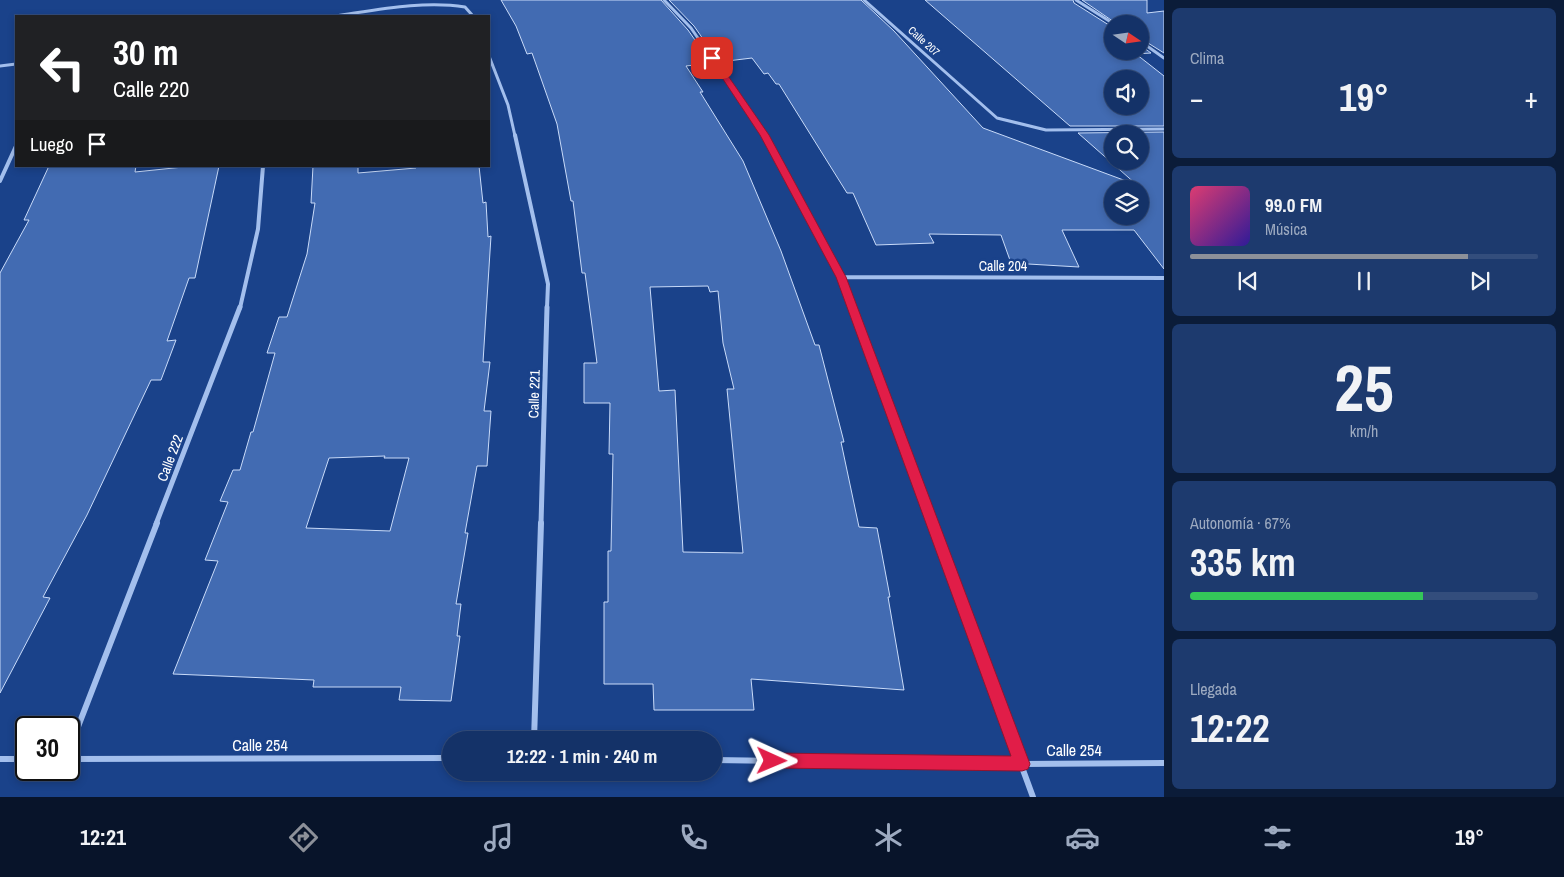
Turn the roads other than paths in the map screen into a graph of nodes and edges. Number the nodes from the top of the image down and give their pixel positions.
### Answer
1 (664, 0) edge
2 (864, 0) edge
3 (1076, 0) edge
4 (341, 15) edge
5 (471, 15) edge
6 (1104, 18) edge
7 (1149, 47) edge
8 (1164, 58) edge
9 (490, 59) edge
10 (15, 64) edge
11 (0, 66) edge
12 (1164, 129) edge
13 (15, 148) edge
14 (263, 167) edge
15 (0, 181) edge
16 (841, 277) junction
17 (1164, 278) edge
18 (80, 722) edge
19 (534, 731) edge
20 (442, 758) edge
21 (15, 759) edge
22 (80, 759) edge
23 (0, 760) edge
24 (722, 760) edge
25 (1164, 763) edge
26 (1022, 764) junction
27 (1033, 797) edge

1 - 16 street
2 - 12 street, Calle 207
3 - 6 street
4 - 5 street
7 - 8 street
9 - 19 street, Calle 221
10 - 11 street
13 - 15 street
14 - 18 street, Calle 222
16 - 17 street, Calle 204
16 - 26 street
20 - 22 street, Calle 254
21 - 23 street
24 - 26 street, Calle 254
25 - 26 street, Calle 254
26 - 27 street

